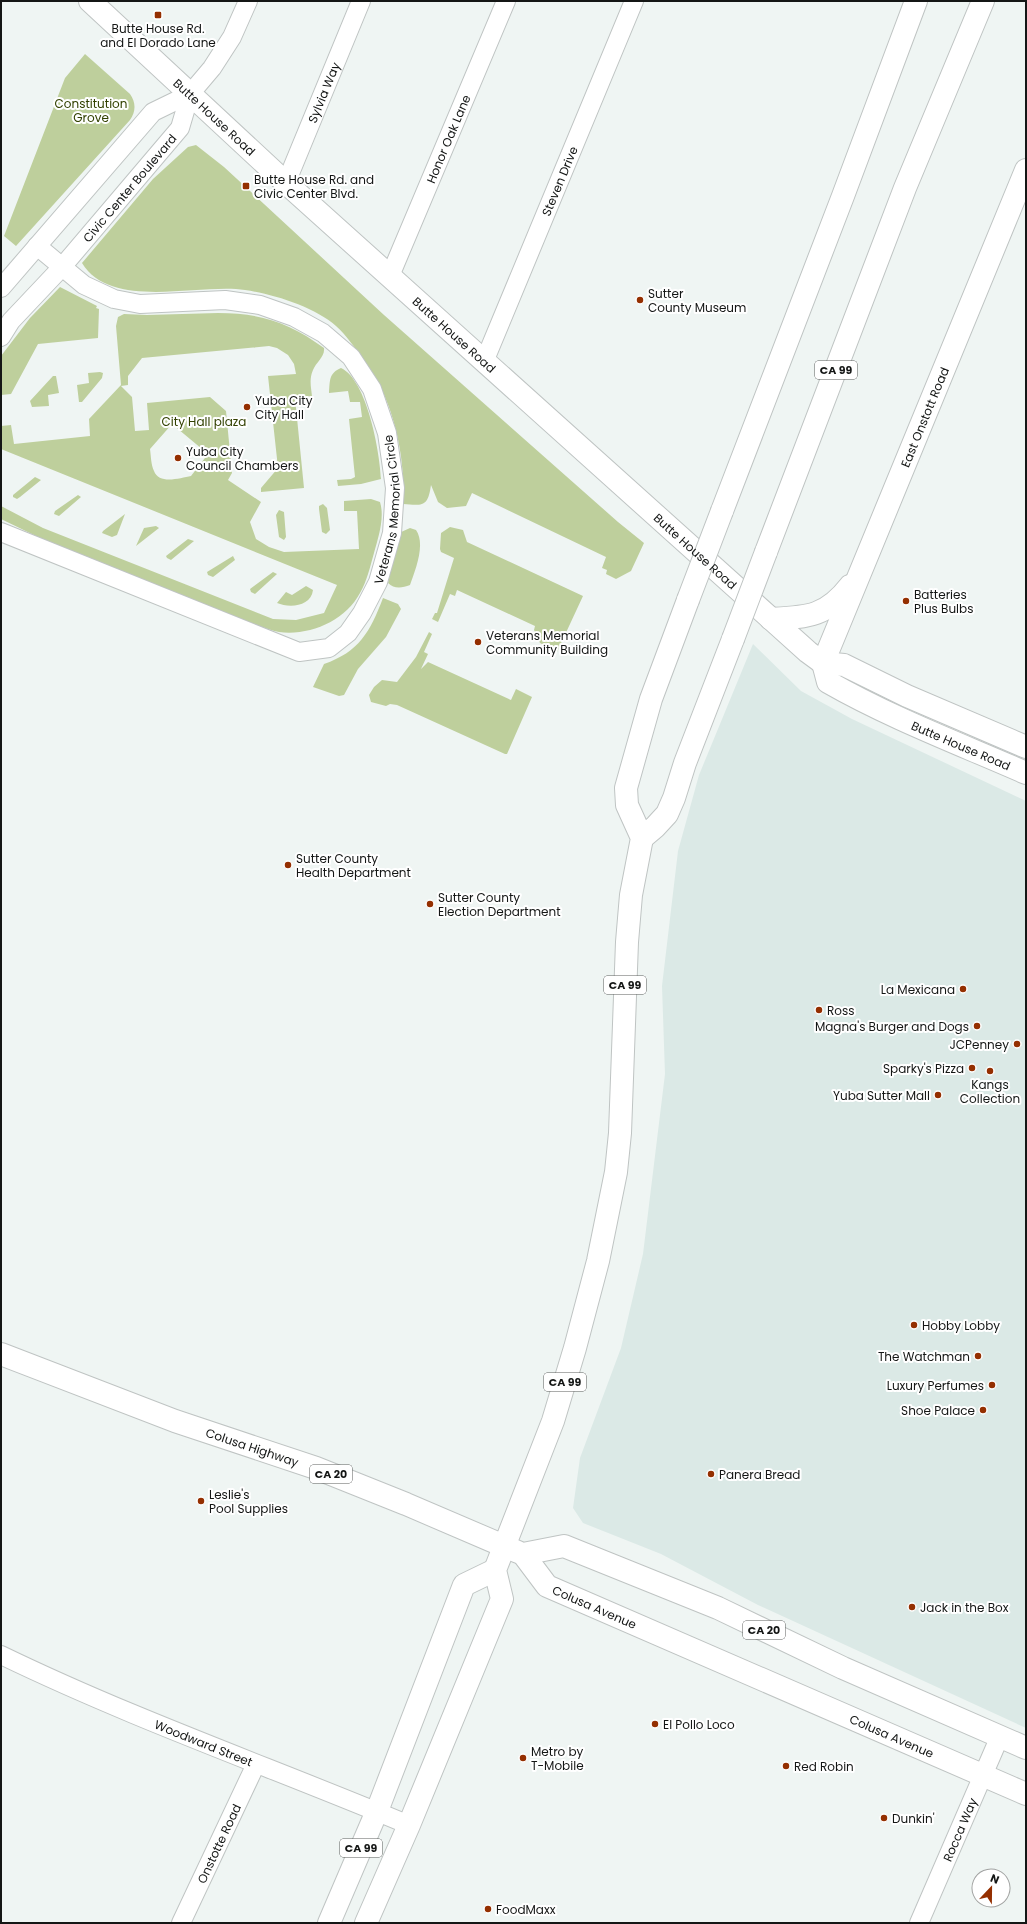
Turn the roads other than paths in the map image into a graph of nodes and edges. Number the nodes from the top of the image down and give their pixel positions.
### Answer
1 (90, 1) edge
2 (248, 1) edge
3 (360, 1) edge
4 (506, 1) edge
5 (634, 1) edge
6 (916, 1) edge
7 (983, 1) edge
8 (190, 94) junction
9 (1026, 170) edge
10 (286, 183) junction
11 (38, 246) junction
12 (62, 267) junction
13 (390, 276) junction
14 (1, 288) edge
15 (1, 337) edge
16 (484, 362) junction
17 (1, 532) edge
18 (860, 572) junction
19 (771, 619) junction
20 (823, 663) junction
21 (1026, 747) edge
22 (1026, 773) edge
23 (642, 838) junction
24 (1, 1354) edge
25 (514, 1550) junction
26 (495, 1570) junction
27 (1, 1655) edge
28 (1000, 1736) junction
29 (1026, 1748) edge
30 (256, 1764) junction
31 (982, 1776) junction
32 (1026, 1794) edge
33 (377, 1811) junction
34 (409, 1824) junction
35 (181, 1923) edge
36 (330, 1923) edge
37 (366, 1923) edge
38 (919, 1923) edge

1 - 8 main road, Butte House Road
2 - 8 street
3 - 10 street, Sylvia Way
4 - 13 street, Honor Oak Lane
5 - 16 street, Steven Drive
6 - 23 main road, bridge
7 - 23 main road, CA 99, bridge
8 - 10 main road, Butte House Road
8 - 11 street
8 - 12 street, Civic Center Boulevard
9 - 18 main road, East Onstott Road
10 - 13 main road, Butte House Road
11 - 12 street, Veterans Memorial Circle
11 - 14 street
12 - 15 street, Civic Center Boulevard
12 - 17 street, Veterans Memorial Circle
13 - 16 main road, Butte House Road
16 - 19 main road, Butte House Road
18 - 19 main road
18 - 20 main road, East Onstott Road
19 - 20 main road, Butte House Road
20 - 21 main road, Butte House Road
20 - 22 main road, Butte House Road
23 - 25 main road, CA 99
24 - 25 main road, Colusa Highway / CA 20
25 - 26 main road, CA 99
25 - 28 main road, CA 20
25 - 31 main road, Colusa Avenue
26 - 33 main road, CA 99
26 - 34 main road, CA 99
27 - 30 street, Woodward Street
28 - 29 main road, CA 20
28 - 31 street, Rocca Way
30 - 33 street, Woodward Street
30 - 35 street, Onstotte Road
31 - 32 main road, Colusa Avenue
31 - 38 street, Rocca Way
33 - 34 street, Woodward Street
33 - 36 main road, CA 99
34 - 37 main road, CA 99

